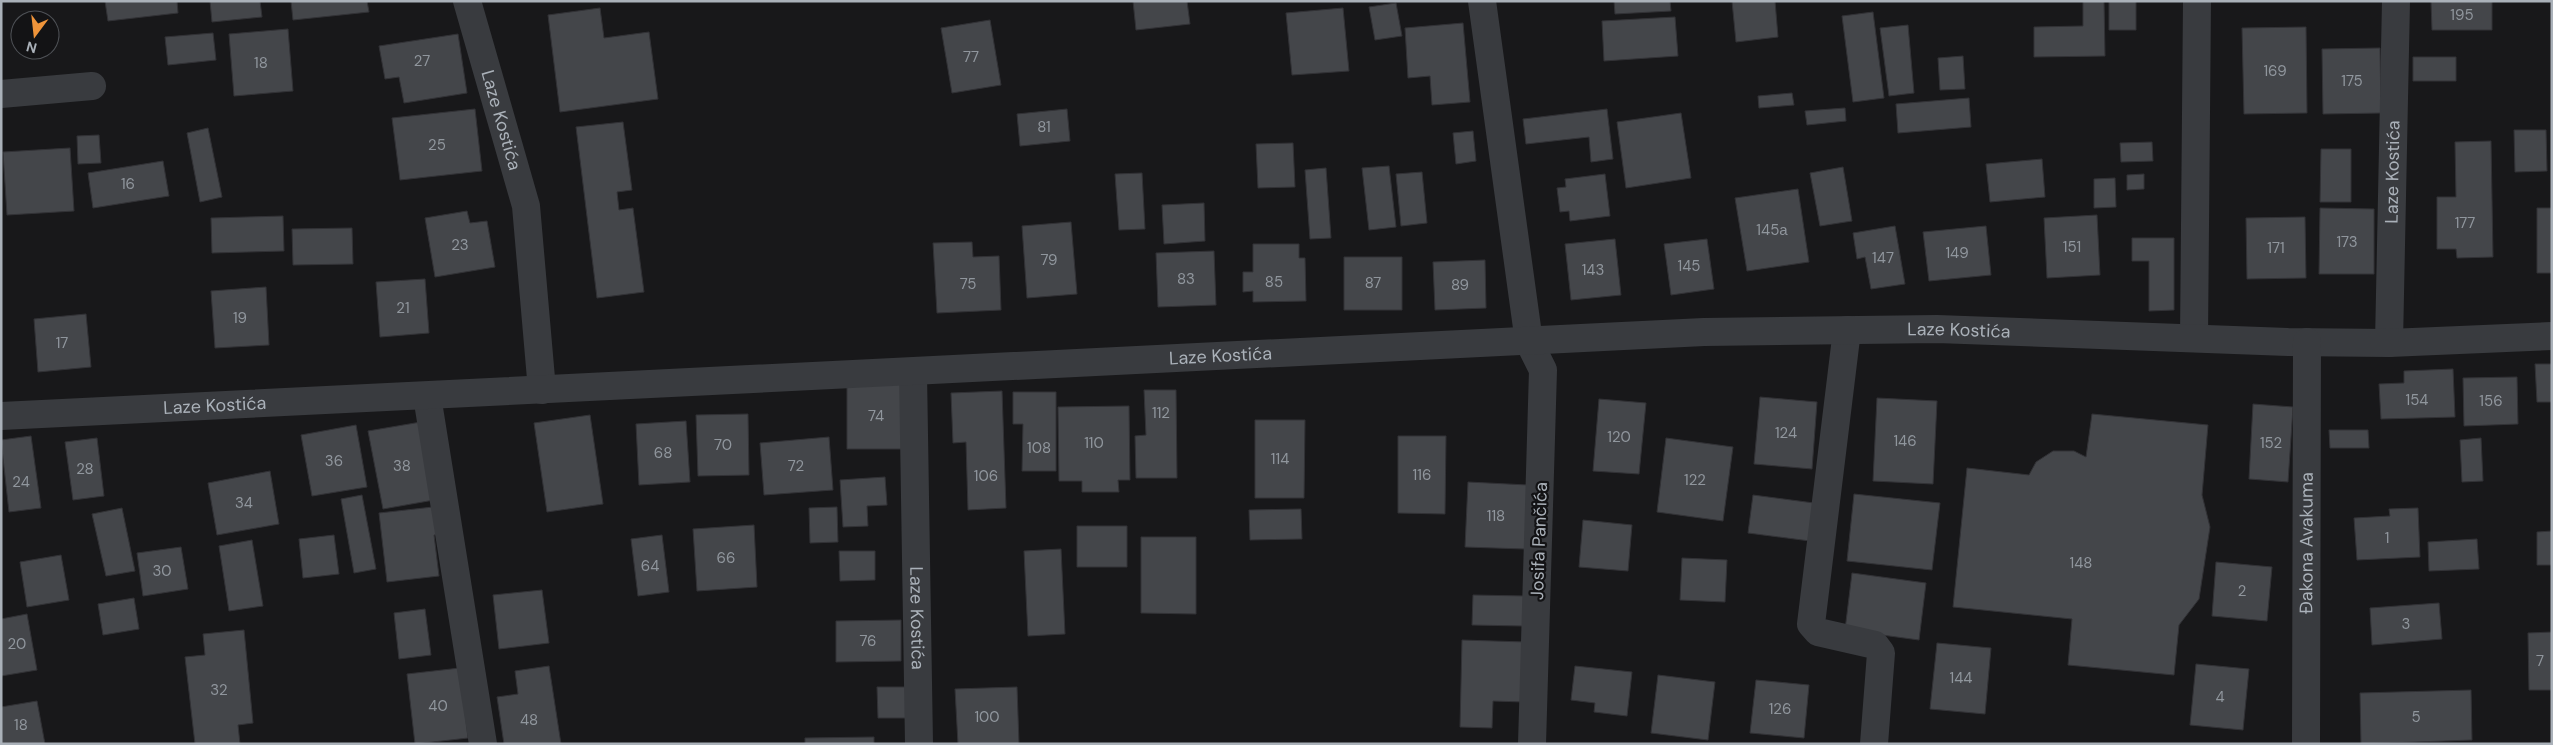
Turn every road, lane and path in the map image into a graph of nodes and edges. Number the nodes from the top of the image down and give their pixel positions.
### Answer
1 (467, 1) edge
2 (1482, 1) edge
3 (2197, 1) edge
4 (2396, 1) edge
5 (92, 86) dead end
6 (1, 94) edge
7 (1847, 330) junction
8 (2552, 336) edge
9 (2194, 338) junction
10 (1529, 342) junction
11 (2306, 342) junction
12 (2389, 343) junction
13 (913, 372) junction
14 (542, 390) junction
15 (427, 396) junction
16 (1, 416) edge
17 (483, 744) edge
18 (920, 744) edge
19 (1532, 744) edge
20 (1874, 744) edge
21 (2306, 744) edge

1 - 14 street, Laze Kostića
2 - 10 street
3 - 9 street
4 - 12 street, Laze Kostića
5 - 6 street
7 - 9 street, Laze Kostića
7 - 10 street, Laze Kostića
7 - 20 street
8 - 12 street, Laze Kostića
9 - 11 street, Laze Kostića
10 - 13 street, Laze Kostića
10 - 19 street, Josifa Pančića
11 - 12 street, Laze Kostića
11 - 21 street, Đakona Avakuma
13 - 14 street, Laze Kostića
13 - 18 street, Laze Kostića
14 - 15 street, Laze Kostića
15 - 16 street, Laze Kostića
15 - 17 street

